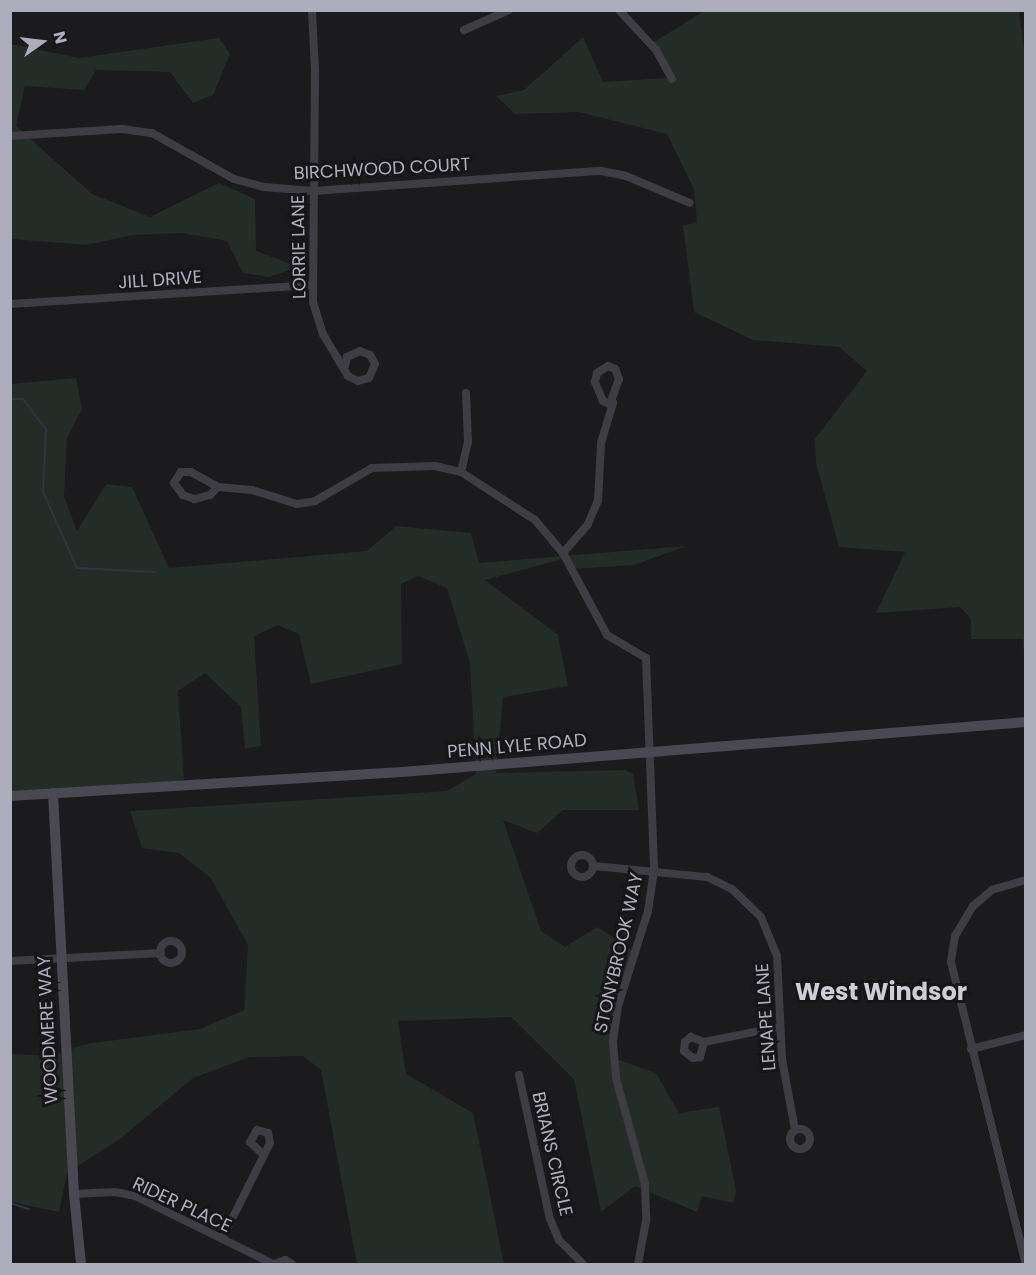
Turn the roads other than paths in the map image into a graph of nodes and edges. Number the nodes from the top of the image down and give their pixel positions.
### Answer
1 (312, 10) edge
2 (509, 10) edge
3 (619, 10) edge
4 (464, 30) dead end
5 (672, 78) dead end
6 (10, 136) edge
7 (313, 191) junction
8 (690, 203) dead end
9 (312, 285) junction
10 (10, 304) edge
11 (345, 366) junction
12 (466, 393) dead end
13 (613, 403) junction
14 (461, 472) junction
15 (218, 487) junction
16 (563, 553) junction
17 (1026, 722) edge
18 (649, 751) junction
19 (53, 793) junction
20 (10, 796) edge
21 (594, 866) dead end
22 (654, 870) junction
23 (1026, 880) edge
24 (161, 953) dead end
25 (60, 958) junction
26 (10, 961) edge
27 (779, 1027) junction
28 (1026, 1035) edge
29 (704, 1042) dead end
30 (971, 1049) junction
31 (519, 1075) dead end
32 (795, 1130) dead end
33 (264, 1155) dead end
34 (74, 1194) junction
35 (222, 1239) junction
36 (81, 1264) edge
37 (273, 1264) edge
38 (291, 1264) edge
39 (583, 1264) edge
40 (638, 1264) edge
41 (1026, 1264) edge

1 - 7 street, LORRIE LANE
2 - 4 street
3 - 5 street
6 - 7 street, BIRCHWOOD COURT
7 - 8 street, BIRCHWOOD COURT
7 - 9 street, LORRIE LANE
9 - 10 street, JILL DRIVE
9 - 11 street, LORRIE LANE
11 - 11 street, LORRIE LANE
12 - 14 street
13 - 13 street
13 - 16 street
14 - 15 street
14 - 16 street
15 - 15 street
16 - 18 street, STONYBROOK WAY
17 - 18 street, PENN LYLE ROAD
18 - 19 street, PENN LYLE ROAD
18 - 22 street, STONYBROOK WAY
19 - 20 street, PENN LYLE ROAD
19 - 25 street, WOODMERE WAY
21 - 22 street, LENAPE LANE
22 - 27 street, LENAPE LANE
22 - 40 street, STONYBROOK WAY
23 - 30 street
24 - 25 street
25 - 26 street
25 - 34 street, WOODMERE WAY
27 - 29 street
27 - 32 street, LENAPE LANE
28 - 30 street
30 - 41 street
31 - 39 street, BRIANS CIRCLE
33 - 35 street
34 - 35 street, RIDER PLACE
34 - 36 street, WOODMERE WAY
35 - 37 street, RIDER PLACE
37 - 38 street, RIDER PLACE

